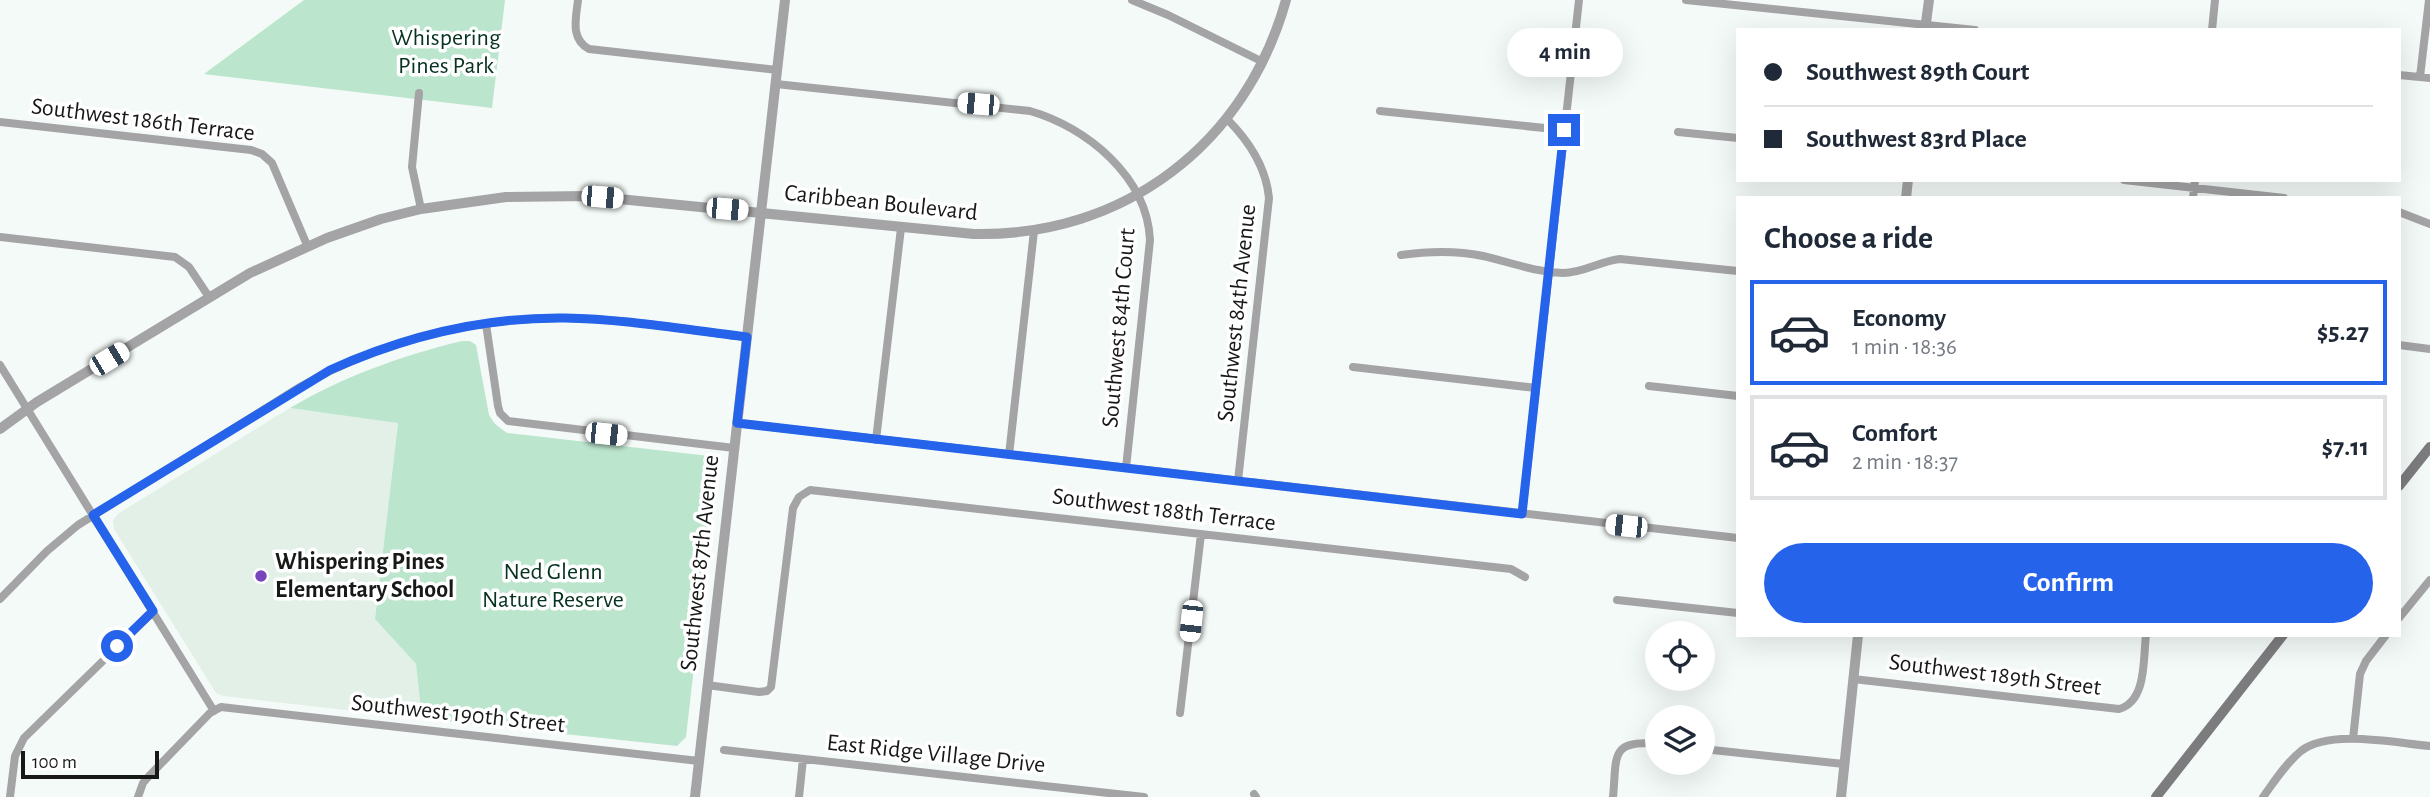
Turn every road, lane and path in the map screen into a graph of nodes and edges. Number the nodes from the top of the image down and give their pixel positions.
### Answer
1 (578, 0) edge
2 (785, 0) edge
3 (1132, 0) edge
4 (1286, 0) edge
5 (1579, 0) edge
6 (1686, 0) edge
7 (1929, 0) edge
8 (2215, 0) edge
9 (2429, 0) edge
10 (1926, 27) edge
11 (2212, 28) edge
12 (1263, 62) junction
13 (777, 70) junction
14 (2401, 75) edge
15 (2420, 77) junction
16 (2430, 78) edge
17 (776, 84) junction
18 (419, 93) dead end
19 (1380, 111) dead end
20 (1227, 119) junction
21 (0, 122) edge
22 (1564, 130) junction
23 (1678, 132) dead end
24 (1736, 138) edge
25 (2140, 182) edge
26 (2194, 189) edge
27 (1136, 195) junction
28 (2264, 196) edge
29 (421, 209) junction
30 (761, 212) junction
31 (2401, 213) edge
32 (2430, 224) edge
33 (901, 228) junction
34 (1034, 231) junction
35 (0, 237) edge
36 (307, 245) junction
37 (1401, 255) dead end
38 (1736, 271) edge
39 (1548, 272) junction
40 (209, 298) junction
41 (486, 324) junction
42 (747, 337) junction
43 (2401, 345) edge
44 (2430, 349) edge
45 (0, 365) edge
46 (1353, 367) dead end
47 (1649, 386) dead end
48 (1536, 388) junction
49 (1736, 396) edge
50 (27, 409) junction
51 (737, 423) junction
52 (0, 429) edge
53 (876, 440) junction
54 (2430, 447) edge
55 (734, 448) junction
56 (1009, 455) junction
57 (1126, 468) junction
58 (1238, 481) junction
59 (2401, 483) edge
60 (1522, 514) junction
61 (93, 515) junction
62 (1200, 534) junction
63 (1736, 538) edge
64 (1525, 577) dead end
65 (2430, 580) edge
66 (0, 599) edge
67 (1617, 600) dead end
68 (153, 611) junction
69 (1736, 613) edge
70 (2401, 616) edge
71 (1858, 637) edge
72 (2146, 637) edge
73 (2281, 637) edge
74 (2384, 637) edge
75 (1853, 679) junction
76 (707, 685) junction
77 (214, 710) junction
78 (1180, 713) dead end
79 (2353, 739) junction
80 (1645, 743) edge
81 (2430, 746) edge
82 (724, 750) dead end
83 (1715, 750) edge
84 (803, 759) junction
85 (699, 761) junction
86 (1844, 764) junction
87 (10, 797) edge
88 (138, 797) edge
89 (695, 797) edge
90 (799, 797) edge
91 (1144, 797) edge
92 (1613, 797) edge
93 (1841, 797) edge
94 (2156, 797) edge
95 (2263, 797) edge

1 - 13 street
2 - 13 street, Southwest 87th Avenue
3 - 12 street
4 - 12 street, Caribbean Boulevard
5 - 22 street
6 - 10 street
7 - 10 street
8 - 11 street
9 - 15 street
12 - 20 street, Caribbean Boulevard
13 - 17 street, Southwest 87th Avenue
14 - 15 street
15 - 16 street
17 - 27 street, Southwest 84th Court
17 - 30 street, Southwest 87th Avenue
18 - 29 street
19 - 22 street
20 - 27 street, Caribbean Boulevard
20 - 58 street, Southwest 84th Avenue
21 - 36 street, Southwest 186th Terrace
22 - 39 street
23 - 24 street
25 - 26 street
26 - 28 street
27 - 34 street, Caribbean Boulevard
27 - 57 street, Southwest 84th Court
29 - 30 street, Caribbean Boulevard
29 - 36 street, Caribbean Boulevard
30 - 33 street, Caribbean Boulevard
30 - 42 street, Southwest 87th Avenue
31 - 32 street
33 - 34 street, Caribbean Boulevard
33 - 53 street
34 - 56 street
35 - 40 street
36 - 40 street, Caribbean Boulevard
37 - 39 street
38 - 39 street
39 - 48 street
40 - 50 street, Caribbean Boulevard
41 - 42 street
41 - 55 street
41 - 61 street
42 - 51 street, Southwest 87th Avenue
43 - 44 street
45 - 50 street
46 - 48 street
47 - 49 street
48 - 60 street
50 - 52 street, Caribbean Boulevard
50 - 61 street
51 - 53 street
51 - 55 street, Southwest 87th Avenue
53 - 56 street
54 - 59 main road
55 - 76 street, Southwest 87th Avenue
56 - 57 street
57 - 58 street
58 - 60 street
60 - 63 street
61 - 66 street
61 - 68 street
62 - 64 street, Southwest 188th Terrace
62 - 76 street, Southwest 188th Terrace
62 - 78 street
65 - 70 street
67 - 69 street
68 - 77 street
68 - 87 street
71 - 75 street
72 - 75 street, Southwest 189th Street
73 - 94 main road
74 - 79 street
75 - 86 street
76 - 85 street, Southwest 87th Avenue
77 - 85 street, Southwest 190th Street
77 - 88 street
79 - 81 street
79 - 95 street
80 - 92 street
82 - 84 street, East Ridge Village Drive
83 - 86 street
84 - 90 street
84 - 91 street, East Ridge Village Drive
85 - 89 street, Southwest 87th Avenue
86 - 93 street

